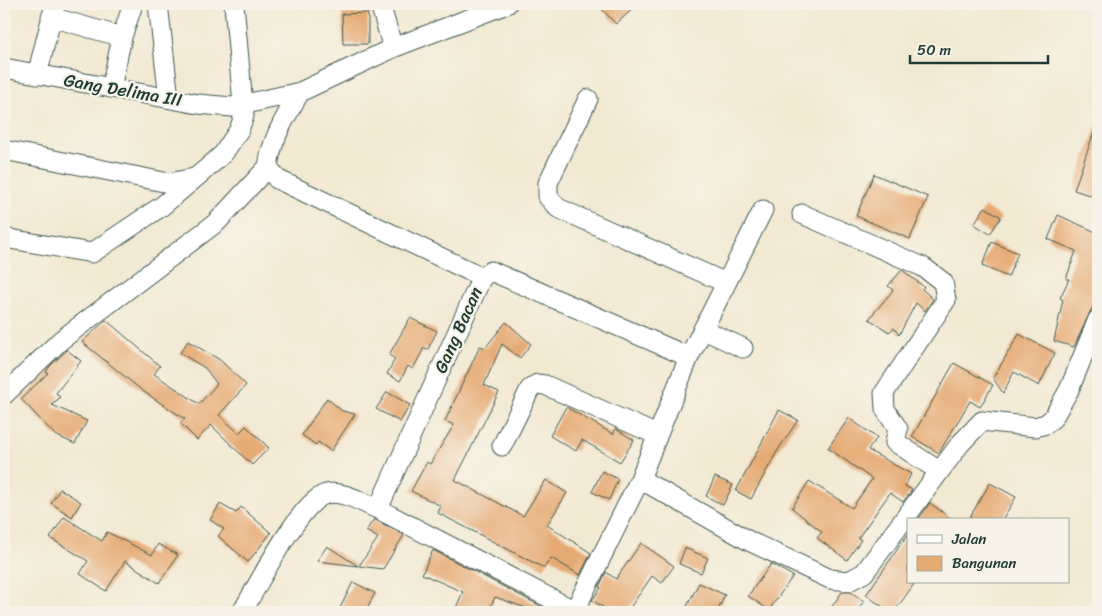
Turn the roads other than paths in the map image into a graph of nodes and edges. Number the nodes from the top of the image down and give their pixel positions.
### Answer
1 (133, 4) edge
2 (158, 4) edge
3 (234, 4) edge
4 (380, 4) edge
5 (507, 4) edge
6 (53, 10) edge
7 (122, 38) junction
8 (393, 48) junction
9 (4, 68) edge
10 (37, 75) junction
11 (112, 88) junction
12 (300, 92) junction
13 (169, 98) junction
14 (588, 99) dead end
15 (243, 106) junction
16 (4, 150) edge
17 (268, 167) junction
18 (195, 178) junction
19 (763, 210) dead end
20 (802, 214) dead end
21 (4, 238) edge
22 (482, 277) junction
23 (726, 283) junction
24 (1098, 319) edge
25 (704, 330) junction
26 (743, 348) dead end
27 (689, 357) junction
28 (4, 395) edge
29 (657, 435) junction
30 (502, 446) dead end
31 (940, 471) junction
32 (640, 479) junction
33 (378, 509) junction
34 (576, 611) edge
35 (242, 612) edge

1 - 7 street
2 - 13 street
3 - 15 street
4 - 8 street
5 - 8 street, Gang Delima III
6 - 7 street
6 - 10 street
7 - 11 street
8 - 12 street, Gang Delima III
9 - 10 street, Gang Delima III
10 - 11 street, Gang Delima III
11 - 13 street, Gang Delima III
12 - 15 street, Gang Delima III
12 - 17 street
13 - 15 street, Gang Delima III
14 - 23 street
15 - 18 street
16 - 18 street
17 - 22 street
17 - 28 street
18 - 21 street
19 - 23 street
20 - 31 street
22 - 27 street, Gang Bacan
22 - 33 street, Gang Bacan
23 - 25 street
24 - 31 street
25 - 26 street
25 - 27 street
27 - 29 street
29 - 30 street
29 - 32 street
31 - 32 street
32 - 34 street
33 - 34 street
33 - 35 street

